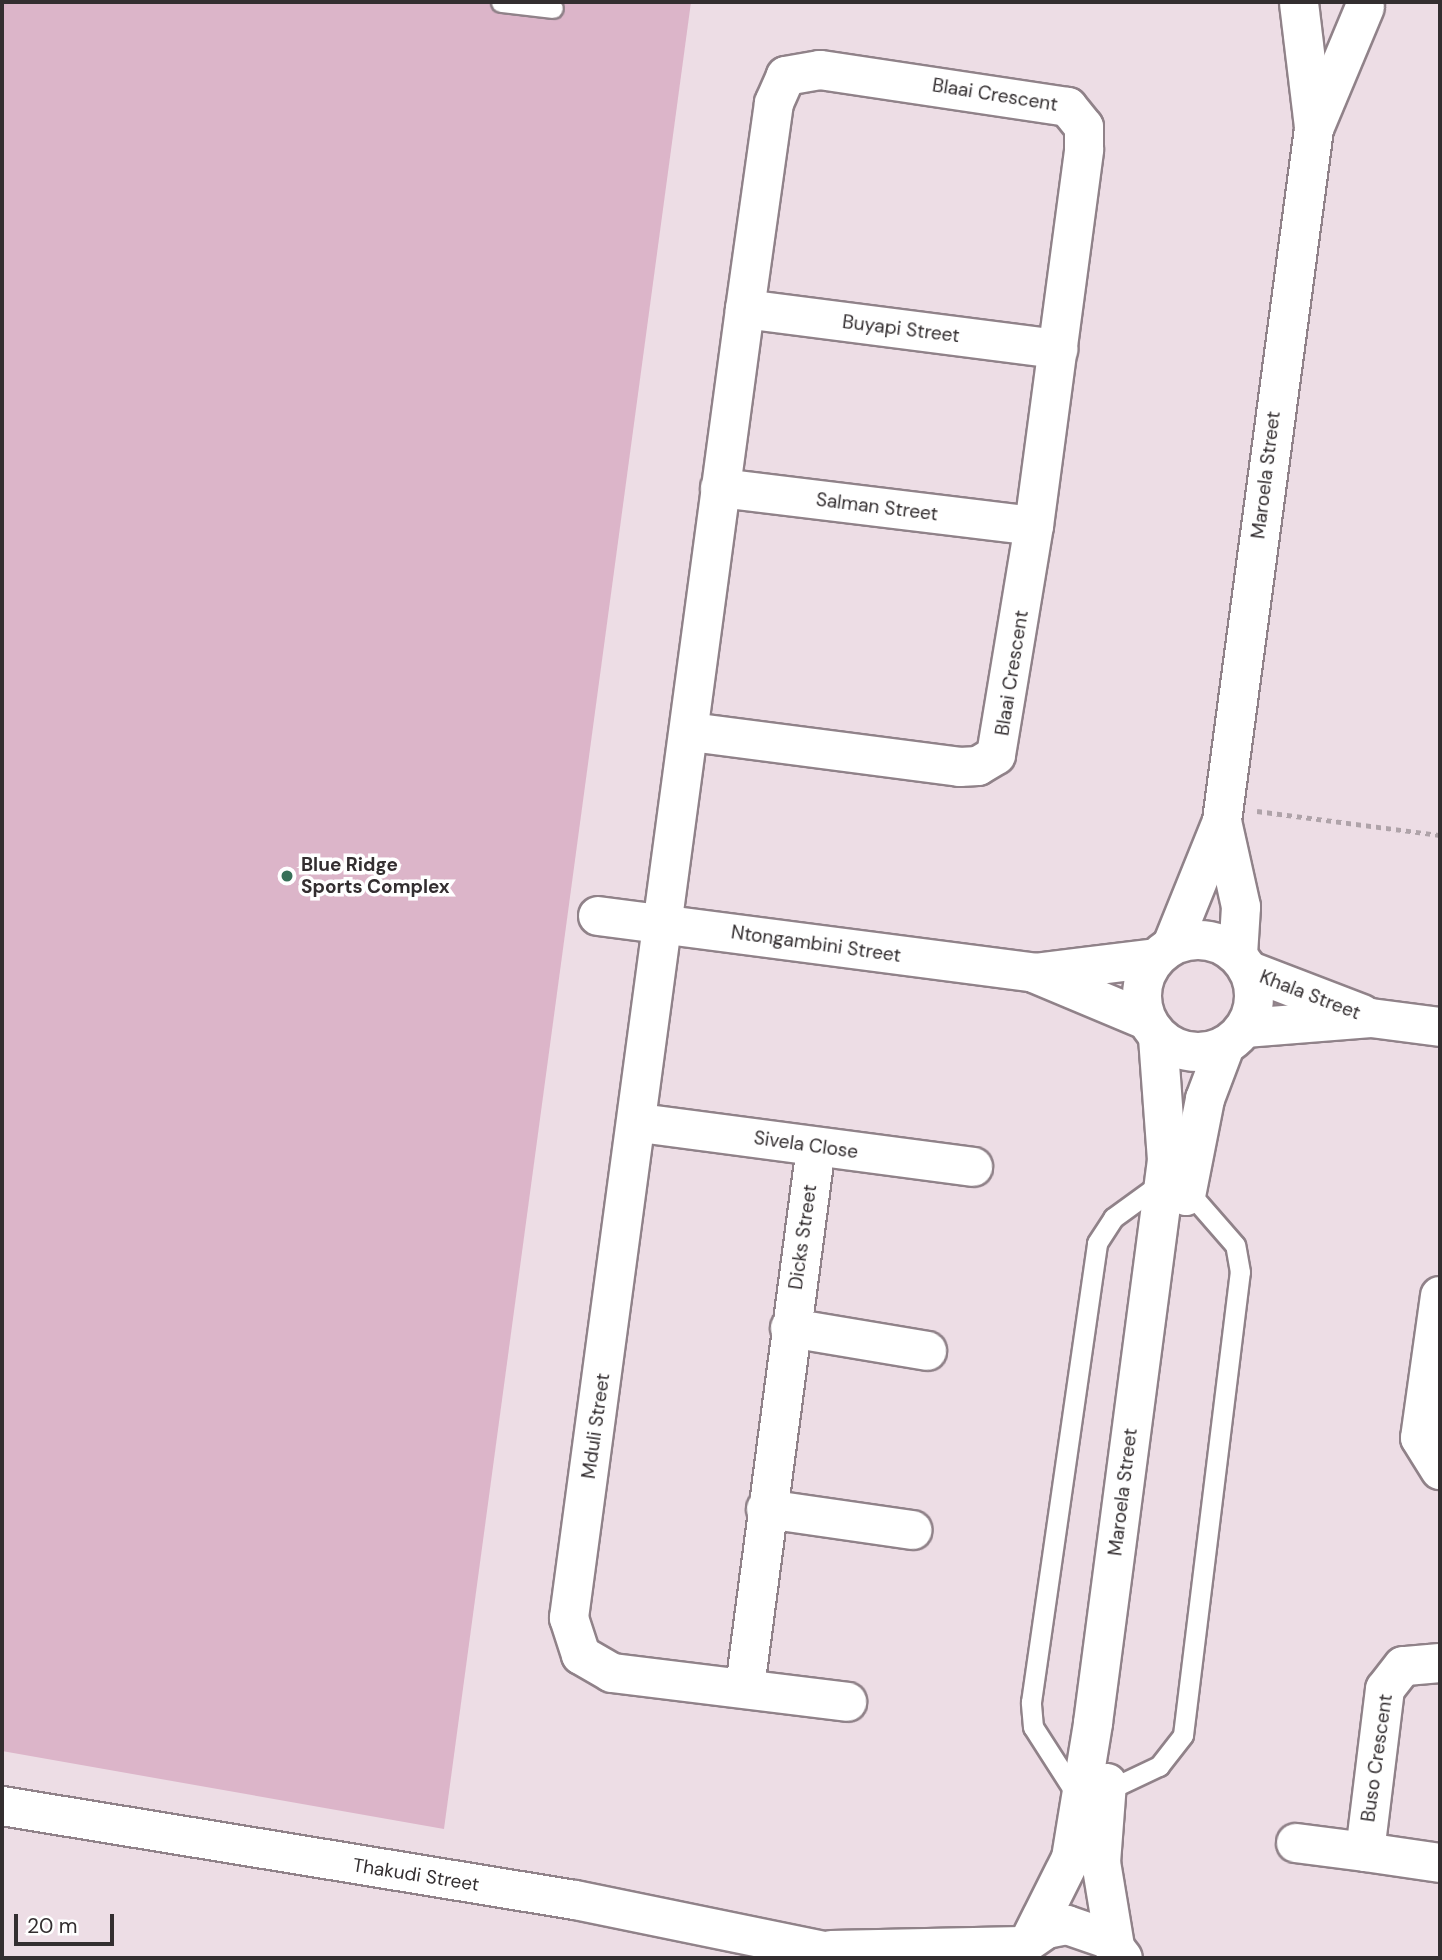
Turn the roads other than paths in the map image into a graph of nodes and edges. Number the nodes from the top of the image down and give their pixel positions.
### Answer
1 (501, 2) edge
2 (1299, 2) edge
3 (1369, 4) edge
4 (553, 8) dead end
5 (1314, 129) junction
6 (745, 309) junction
7 (1058, 349) junction
8 (720, 488) junction
9 (1034, 526) junction
10 (691, 733) junction
11 (1224, 814) junction
12 (598, 916) dead end
13 (662, 924) junction
14 (1164, 951) junction
15 (1244, 963) junction
16 (1034, 973) junction
17 (1371, 1018) junction
18 (1440, 1027) edge
19 (1152, 1028) junction
20 (1235, 1037) junction
21 (640, 1123) junction
22 (816, 1147) junction
23 (973, 1167) dead end
24 (1175, 1186) junction
25 (1440, 1296) edge
26 (790, 1328) junction
27 (927, 1351) dead end
28 (1440, 1470) edge
29 (766, 1509) junction
30 (912, 1530) dead end
31 (1440, 1663) edge
32 (745, 1687) junction
33 (847, 1702) dead end
34 (1093, 1796) junction
35 (2, 1806) edge
36 (1296, 1843) dead end
37 (1365, 1852) junction
38 (1440, 1863) edge
39 (1022, 1948) edge
40 (1119, 1953) edge
41 (843, 1954) edge

1 - 4 lane
2 - 3 street
2 - 5 street, Maroela Street
3 - 5 street, Maroela Street
5 - 11 street, Maroela Street
6 - 7 street, Buyapi Street
6 - 7 street, Blaai Crescent
6 - 8 street, Blaai Crescent
7 - 9 street, Blaai Crescent
8 - 9 street, Salman Street
8 - 10 street, Blaai Crescent
9 - 10 street, Blaai Crescent
10 - 13 street, Blaai Crescent
11 - 14 street, Maroela Street
11 - 15 street, Maroela Street
12 - 13 street, Ntongambini Street
13 - 16 street, Ntongambini Street
13 - 21 street, Mduli Street
14 - 15 street
14 - 16 street, Ntongambini Street
14 - 19 street, Maroela Street
15 - 17 street, Khala Street
15 - 20 street, Maroela Street
16 - 19 street, Ntongambini Street
17 - 18 street, Khala Street
17 - 20 street, Khala Street
19 - 20 street
19 - 24 street, Maroela Street
20 - 24 street, Maroela Street
21 - 22 street, Sivela Close
21 - 32 street, Mduli Street
22 - 23 street, Sivela Close
22 - 26 street, Dicks Street
24 - 34 street, Maroela Street
24 - 34 lane
24 - 34 lane
25 - 28 street
26 - 27 street
26 - 29 street, Dicks Street
29 - 30 street
29 - 32 street, Dicks Street
31 - 37 street, Buso Crescent
32 - 33 street, Mduli Street
34 - 39 street, Maroela Street
34 - 40 street, Maroela Street
35 - 41 street, Thakudi Street
36 - 37 street
37 - 38 street
39 - 40 street, Thakudi Street
39 - 41 street, Thakudi Street

